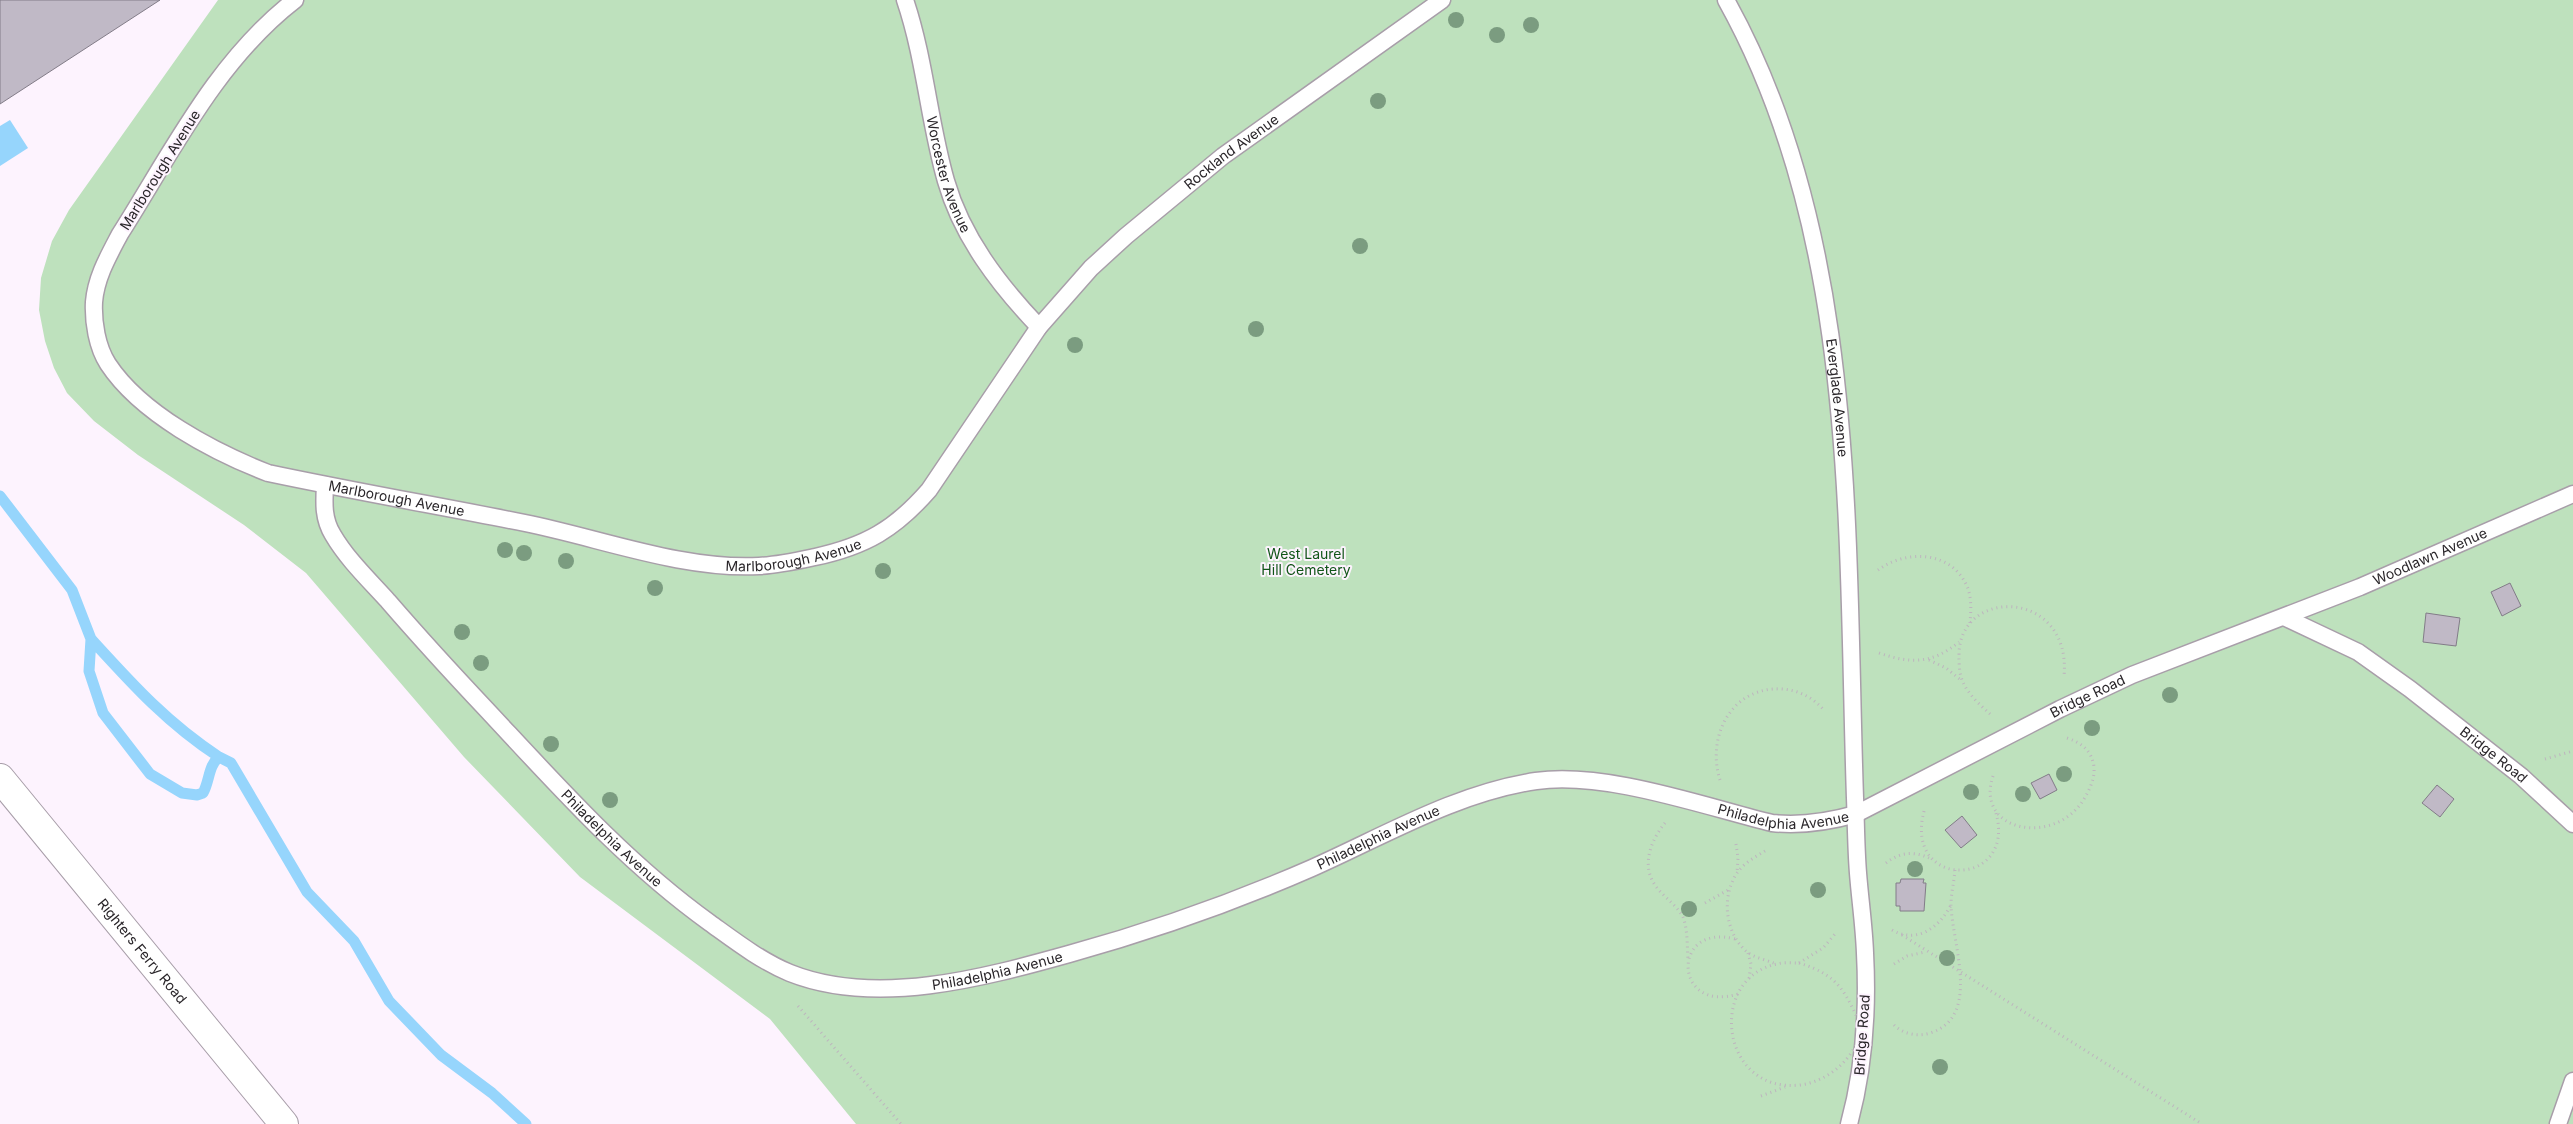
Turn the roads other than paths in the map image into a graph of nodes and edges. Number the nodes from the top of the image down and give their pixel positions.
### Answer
1 (295, 0) edge
2 (906, 0) edge
3 (1442, 0) edge
4 (1726, 0) edge
5 (1039, 327) junction
6 (325, 485) junction
7 (2573, 494) edge
8 (2284, 617) junction
9 (0, 778) edge
10 (1856, 814) junction
11 (2573, 824) edge
12 (2573, 1081) edge
13 (284, 1124) edge
14 (1849, 1124) edge
15 (2558, 1124) edge

1 - 6 lane, Marlborough Avenue
2 - 5 lane, Worcester Avenue
3 - 5 lane, Rockland Avenue
4 - 10 lane, Everglade Avenue
5 - 6 lane, Marlborough Avenue
6 - 10 lane, Philadelphia Avenue
7 - 8 lane, Woodlawn Avenue
8 - 10 lane, Bridge Road
8 - 11 lane, Bridge Road
9 - 13 street, Righters Ferry Road
10 - 14 lane, Bridge Road
12 - 15 lane

